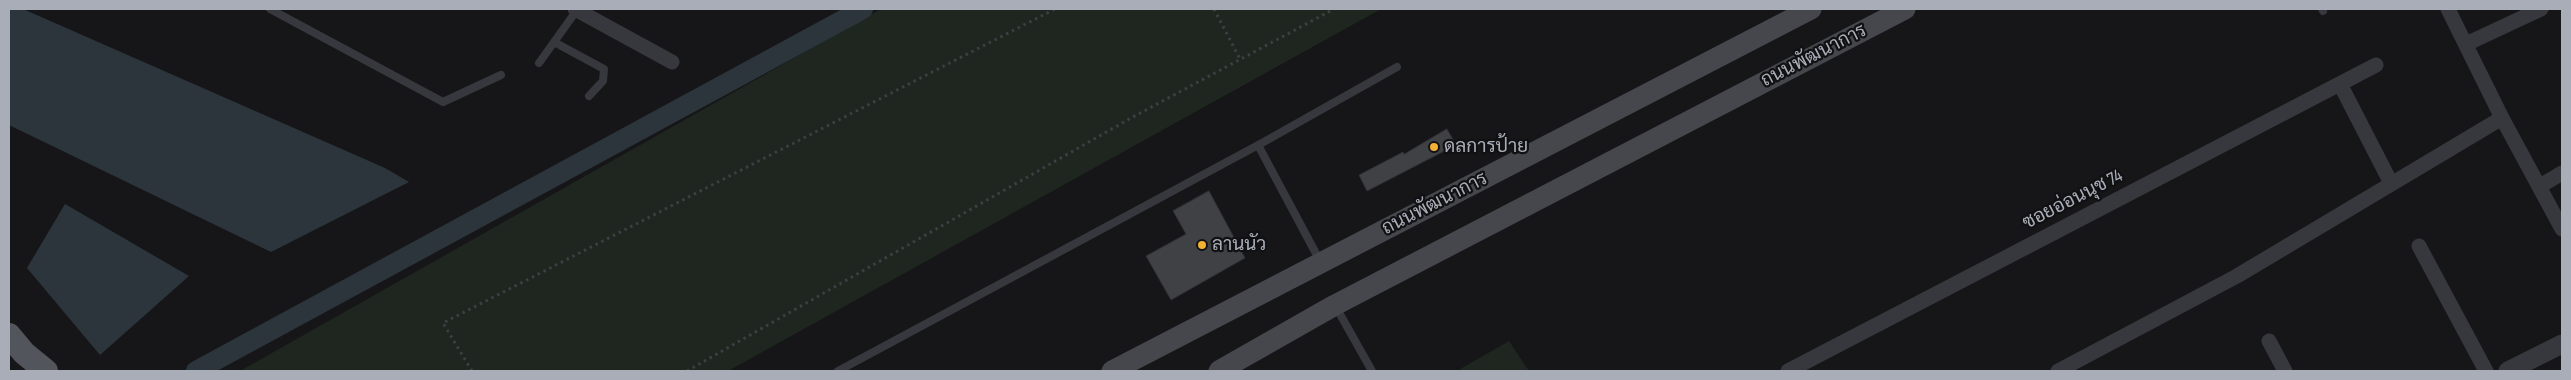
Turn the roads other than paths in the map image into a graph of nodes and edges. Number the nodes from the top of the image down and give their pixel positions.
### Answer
1 (270, 9) edge
2 (576, 9) edge
3 (1811, 9) edge
4 (1905, 9) edge
5 (2448, 9) edge
6 (2541, 9) edge
7 (554, 42) junction
8 (2466, 44) junction
9 (672, 62) dead end
10 (538, 63) dead end
11 (2376, 65) dead end
12 (1397, 67) dead end
13 (501, 75) dead end
14 (2340, 84) junction
15 (589, 96) dead end
16 (2502, 118) junction
17 (1258, 145) junction
18 (2562, 173) edge
19 (2392, 183) junction
20 (2540, 186) junction
21 (2562, 229) edge
22 (2419, 246) dead end
23 (1320, 263) junction
24 (1335, 305) junction
25 (9, 335) edge
26 (2269, 341) dead end
27 (2562, 344) edge
28 (46, 371) edge
29 (838, 371) edge
30 (1112, 371) edge
31 (1219, 371) edge
32 (1372, 371) edge
33 (1788, 371) edge
34 (2058, 371) edge
35 (2285, 371) edge
36 (2486, 371) edge
37 (2508, 371) edge

1 - 13 lane
2 - 7 lane
2 - 9 street
3 - 23 main road, ถนนพัฒนาการ
4 - 24 main road, ถนนพัฒนาการ
5 - 8 street
6 - 8 street
7 - 10 lane
7 - 15 lane
8 - 16 street
11 - 14 street, ซอยอ่อนนุช 74
12 - 17 lane
14 - 19 street
14 - 33 street, ซอยอ่อนนุช 74
16 - 19 street
16 - 20 street
17 - 23 lane
17 - 29 lane
18 - 20 street
19 - 34 street
20 - 21 street
22 - 36 street
23 - 30 main road, ถนนพัฒนาการ
24 - 31 main road, ถนนพัฒนาการ
24 - 32 lane
25 - 28 main road
26 - 35 street
27 - 37 street

